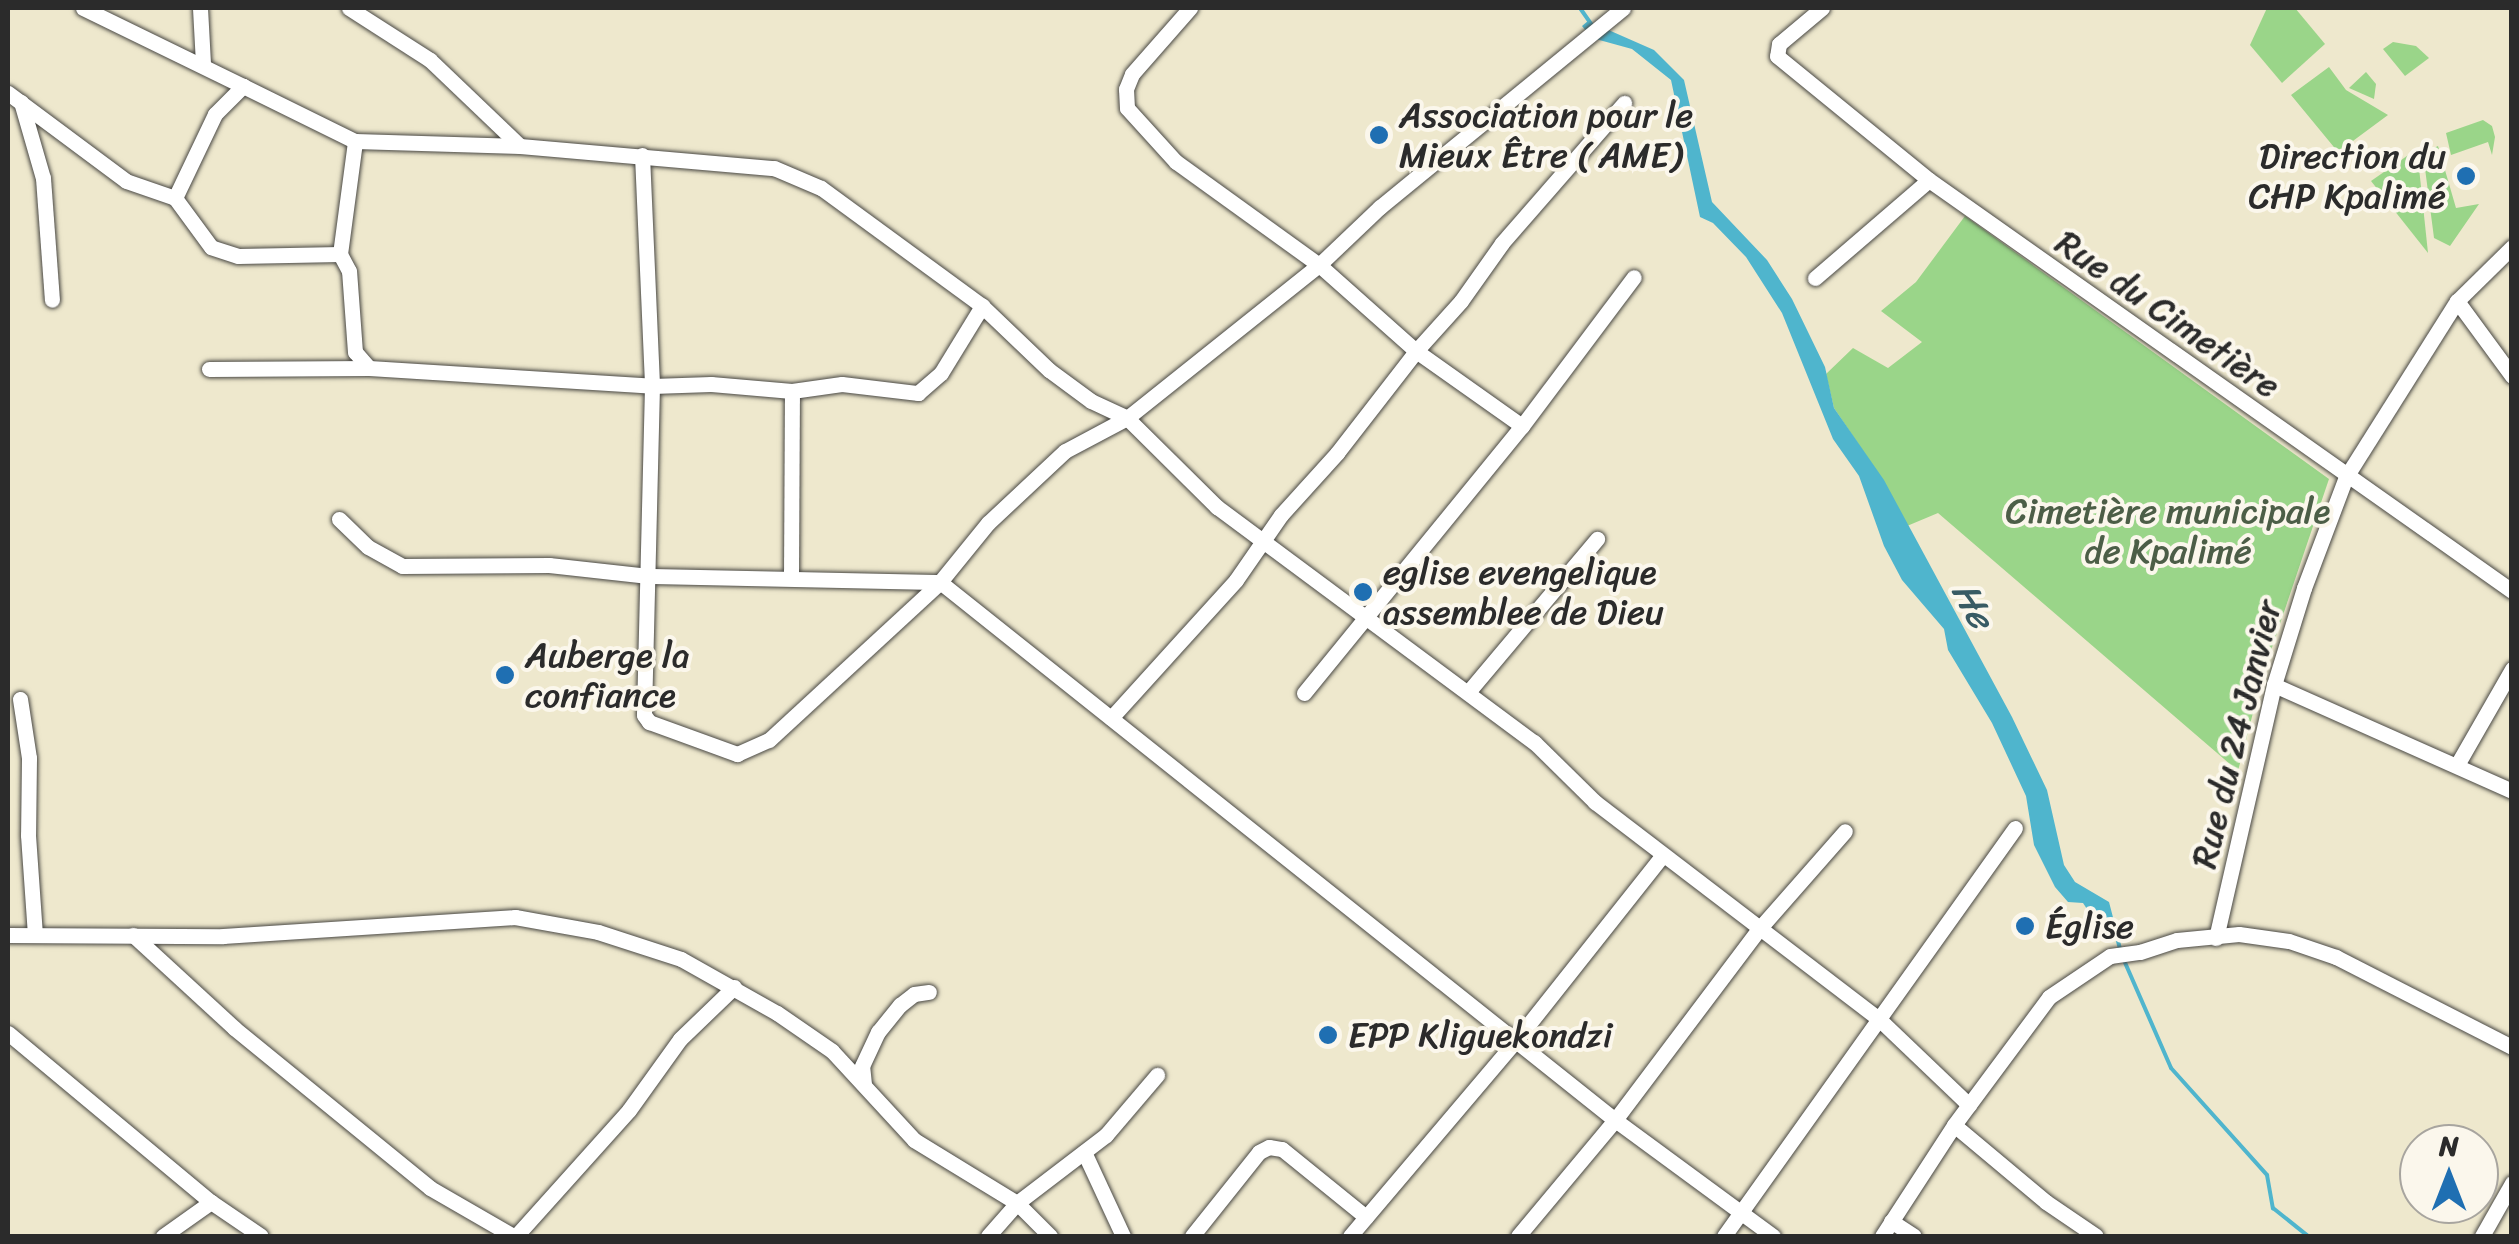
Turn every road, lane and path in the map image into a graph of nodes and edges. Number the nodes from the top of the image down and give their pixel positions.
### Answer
1 (82, 8) edge
2 (200, 8) edge
3 (349, 8) edge
4 (1190, 8) edge
5 (1622, 8) edge
6 (1822, 8) edge
7 (203, 63) junction
8 (243, 86) junction
9 (14, 97) edge
10 (1624, 102) dead end
11 (355, 141) junction
12 (520, 146) junction
13 (642, 155) junction
14 (1928, 180) junction
15 (175, 198) junction
16 (2512, 247) edge
17 (340, 254) junction
18 (1320, 265) junction
19 (1634, 277) dead end
20 (1815, 278) dead end
21 (52, 300) dead end
22 (2457, 300) junction
23 (982, 306) junction
24 (1416, 352) junction
25 (369, 368) junction
26 (209, 369) dead end
27 (2512, 376) edge
28 (652, 386) junction
29 (792, 390) junction
30 (1127, 418) junction
31 (1522, 426) junction
32 (2346, 477) junction
33 (339, 519) dead end
34 (1596, 539) dead end
35 (1264, 540) junction
36 (648, 576) junction
37 (791, 576) junction
38 (940, 582) junction
39 (2512, 592) edge
40 (1364, 614) junction
41 (2512, 669) edge
42 (2274, 685) junction
43 (1470, 691) junction
44 (1304, 693) dead end
45 (20, 699) dead end
46 (1111, 718) junction
47 (2457, 765) junction
48 (2512, 791) edge
49 (2015, 828) dead end
50 (1845, 831) dead end
51 (1662, 856) junction
52 (1760, 929) junction
53 (35, 934) junction
54 (8, 935) edge
55 (134, 935) junction
56 (2216, 938) junction
57 (734, 987) junction
58 (929, 992) dead end
59 (1880, 1020) junction
60 (8, 1032) edge
61 (1517, 1039) junction
62 (2512, 1048) edge
63 (1157, 1075) dead end
64 (864, 1084) junction
65 (1969, 1105) junction
66 (1615, 1120) junction
67 (1954, 1124) junction
68 (1084, 1152) junction
69 (2512, 1183) edge
70 (211, 1202) junction
71 (1017, 1203) junction
72 (1740, 1213) junction
73 (1366, 1217) junction
74 (1890, 1221) junction
75 (163, 1236) edge
76 (260, 1236) edge
77 (514, 1236) edge
78 (988, 1236) edge
79 (1050, 1236) edge
80 (1123, 1236) edge
81 (1192, 1236) edge
82 (1350, 1236) edge
83 (1518, 1236) edge
84 (1724, 1236) edge
85 (1773, 1236) edge
86 (1882, 1236) edge
87 (1914, 1236) edge
88 (2096, 1236) edge
89 (2482, 1236) edge

1 - 7 street
2 - 7 street
3 - 12 street
4 - 18 street
5 - 18 street
6 - 14 street, Rue du Cimetière
7 - 8 street
8 - 11 street
8 - 15 street
9 - 15 street
9 - 21 street
10 - 24 street
11 - 12 street
11 - 17 street
12 - 13 street
13 - 23 street
13 - 28 street
14 - 20 street
14 - 32 street, Rue du Cimetière
15 - 17 street
16 - 22 street, Rue du 24 Janvier
17 - 25 street
18 - 24 street
18 - 30 street
19 - 31 street
22 - 27 street
22 - 32 street, Rue du 24 Janvier
23 - 29 street
23 - 30 street
24 - 31 street
24 - 35 street
25 - 26 street
25 - 28 street
28 - 29 street
28 - 36 street
29 - 37 street
30 - 35 street
30 - 38 street
31 - 40 street
32 - 39 street, Rue du Cimetière
32 - 42 street, Rue du 24 Janvier
33 - 36 street
34 - 43 street
35 - 40 street
35 - 46 street
36 - 37 street
36 - 38 street
37 - 38 street
38 - 46 street
40 - 43 street
40 - 44 street
41 - 47 street
42 - 47 street
42 - 56 street, Rue du 24 Janvier
43 - 51 street
45 - 53 street
46 - 61 street
47 - 48 street
49 - 59 street
50 - 52 street
51 - 52 street
51 - 61 street
52 - 59 street
52 - 66 street
53 - 54 street
53 - 55 street
55 - 57 street
55 - 77 street
56 - 62 street
56 - 65 street
57 - 64 street
57 - 77 street
58 - 64 street
59 - 65 street
59 - 72 street
60 - 70 street
61 - 66 street
61 - 73 street
63 - 68 street
64 - 71 street
65 - 67 street
66 - 72 street
66 - 83 street
67 - 74 street
67 - 88 street
68 - 71 street
68 - 80 street
69 - 89 street
70 - 75 street
70 - 76 street
71 - 78 street
71 - 79 street
72 - 84 street
72 - 85 street
73 - 81 street
73 - 82 street
74 - 86 street
74 - 87 street

